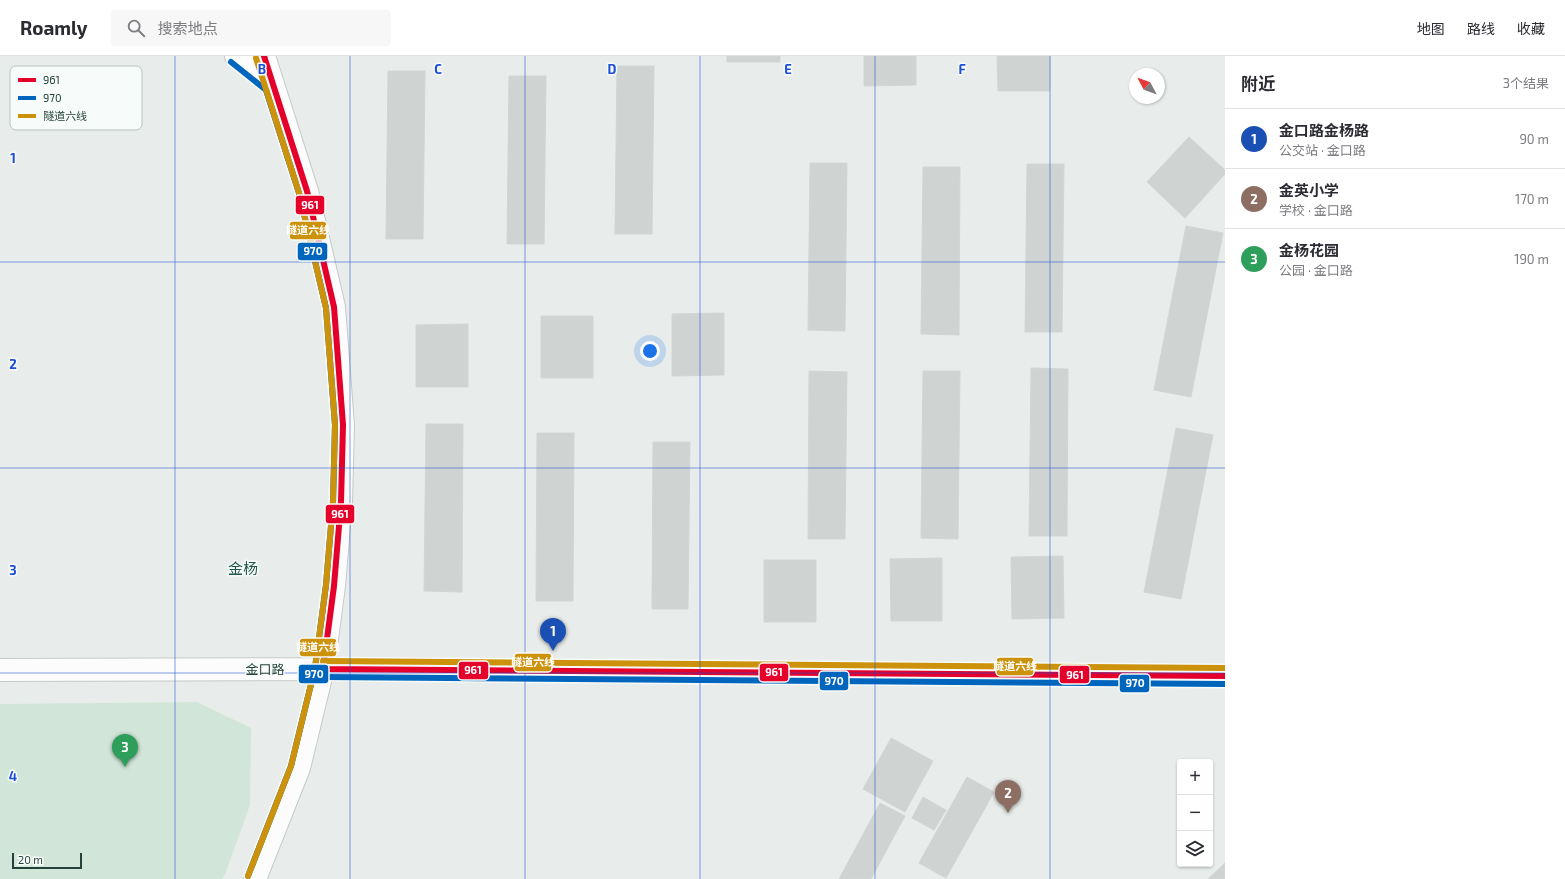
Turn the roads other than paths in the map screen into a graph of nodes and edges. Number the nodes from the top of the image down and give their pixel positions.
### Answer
1 (236, 56) edge
2 (264, 56) edge
3 (273, 85) junction
4 (323, 669) junction
5 (0, 670) edge
6 (1225, 676) edge
7 (255, 879) edge

1 - 3 street
2 - 3 street
3 - 4 street
4 - 5 street, 金口路
4 - 6 street, 金口路
4 - 7 street

